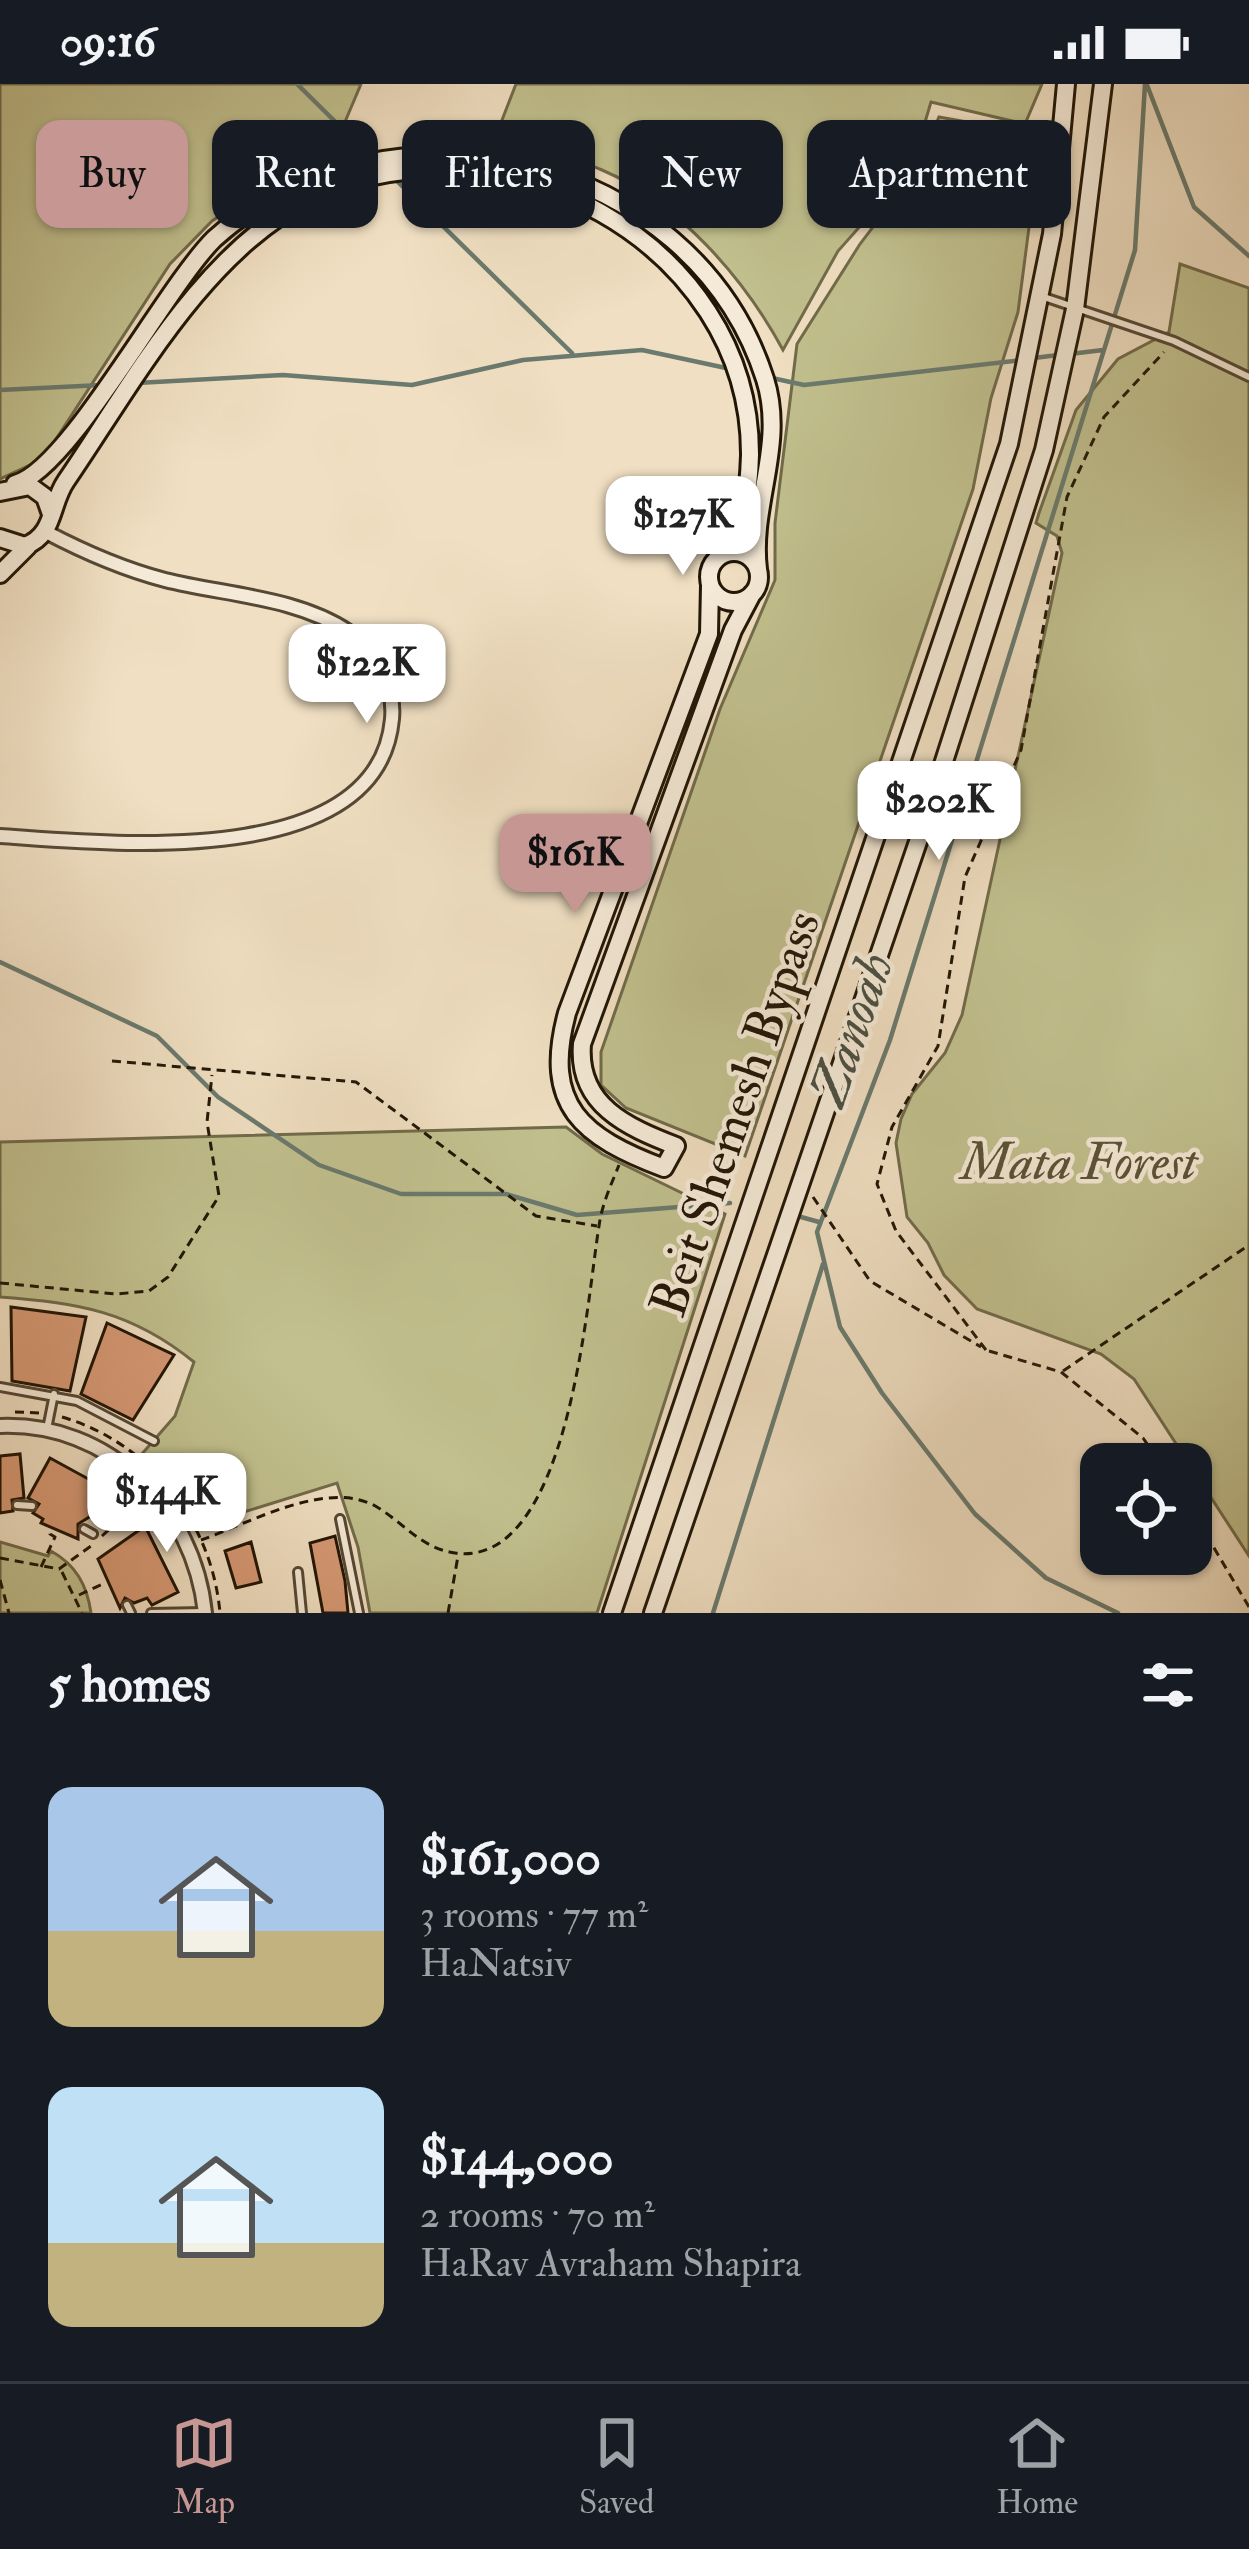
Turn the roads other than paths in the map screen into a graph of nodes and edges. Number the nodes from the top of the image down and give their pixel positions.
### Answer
1 (1066, 84) edge
2 (1103, 84) edge
3 (1041, 296) junction
4 (1075, 309) junction
5 (1249, 377) edge
6 (8, 488) edge
7 (49, 524) junction
8 (0, 538) edge
9 (30, 544) junction
10 (719, 556) junction
11 (758, 569) junction
12 (0, 574) edge
13 (710, 585) junction
14 (752, 594) junction
15 (0, 836) edge
16 (0, 1387) edge
17 (54, 1394) junction
18 (0, 1426) edge
19 (47, 1429) junction
20 (154, 1441) dead end
21 (17, 1505) dead end
22 (32, 1506) dead end
23 (340, 1519) dead end
24 (84, 1529) dead end
25 (93, 1534) dead end
26 (298, 1572) dead end
27 (205, 1612) edge
28 (151, 1613) edge
29 (302, 1613) edge
30 (359, 1613) edge
31 (612, 1613) edge
32 (653, 1613) edge

1 - 3 street, Beit Shemesh Bypass
2 - 4 street, Beit Shemesh Bypass
3 - 4 lane
3 - 31 street, Beit Shemesh Bypass
4 - 5 lane
4 - 32 street, Beit Shemesh Bypass
6 - 7 street
6 - 11 street
7 - 9 street
7 - 10 street
7 - 15 street
8 - 9 street
9 - 12 street
10 - 11 street
10 - 13 street
11 - 14 street
13 - 14 street
13 - 14 street
16 - 17 lane
17 - 19 lane
17 - 20 lane
18 - 19 street
19 - 27 street
21 - 22 lane
23 - 30 lane
24 - 25 lane
26 - 29 lane
27 - 28 lane

